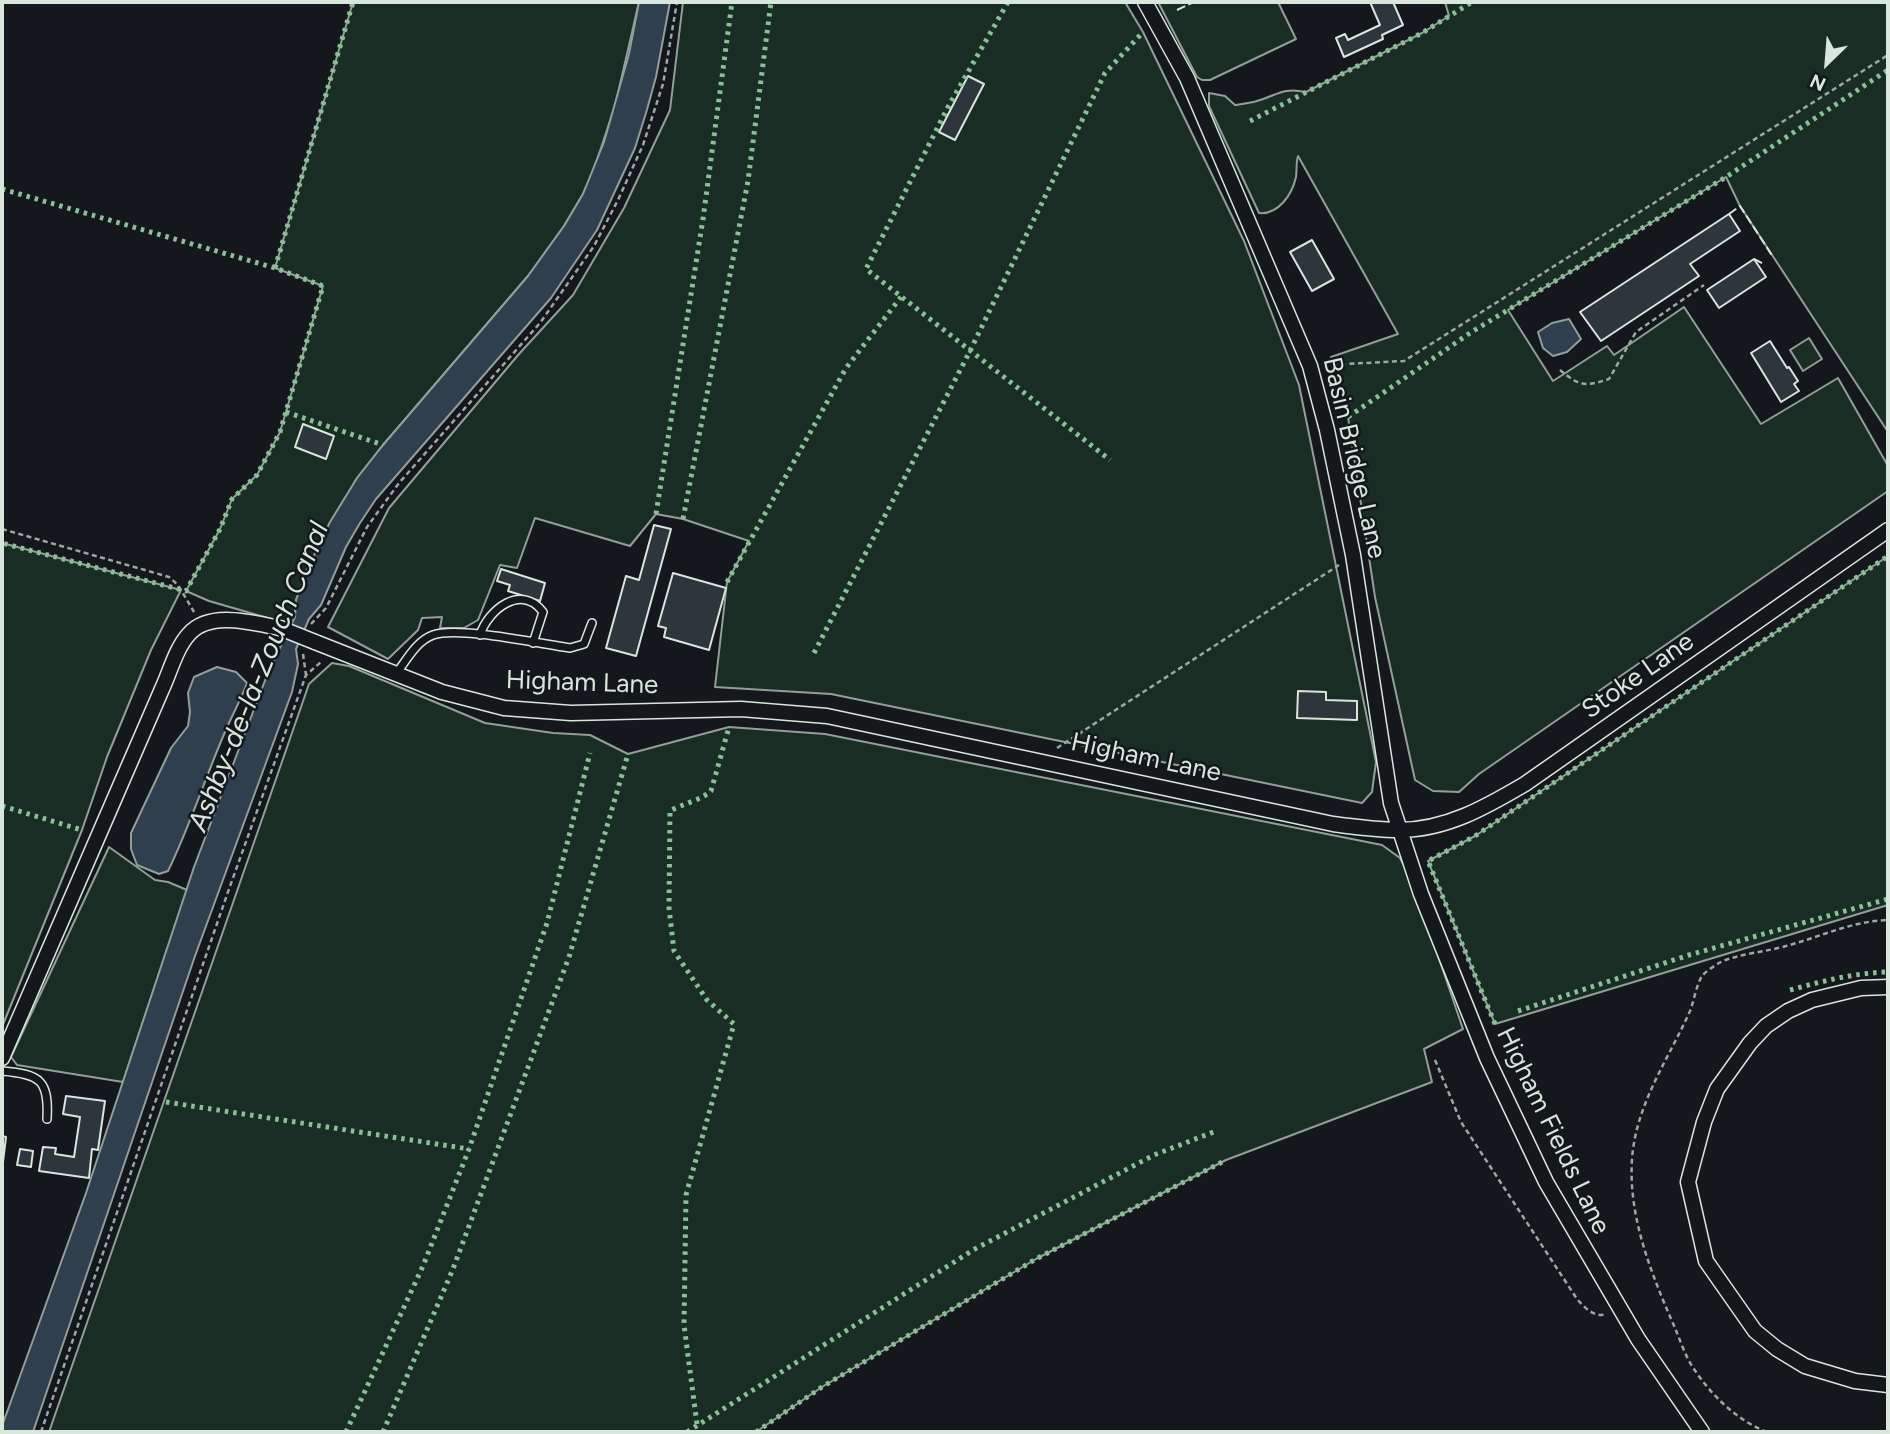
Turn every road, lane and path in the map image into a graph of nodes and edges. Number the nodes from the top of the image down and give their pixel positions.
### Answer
1 (677, 2) edge
2 (1145, 2) edge
3 (1888, 55) edge
4 (1704, 285) dead end
5 (1310, 366) junction
6 (1560, 369) dead end
7 (2, 529) edge
8 (1888, 530) edge
9 (1353, 555) junction
10 (202, 623) junction
11 (592, 623) dead end
12 (480, 635) junction
13 (308, 640) junction
14 (533, 643) junction
15 (334, 651) junction
16 (306, 675) junction
17 (396, 675) junction
18 (1040, 760) junction
19 (1400, 830) junction
20 (1888, 987) edge
21 (2, 1058) edge
22 (1435, 1060) dead end
23 (2, 1071) edge
24 (47, 1119) dead end
25 (1620, 1309) junction
26 (1888, 1385) edge
27 (41, 1432) edge
28 (1702, 1432) edge

1 - 13 path
2 - 5 street, Basin Bridge Lane
3 - 5 path
4 - 6 path
5 - 9 street, Basin Bridge Lane
7 - 10 path
8 - 19 street, Stoke Lane
9 - 18 path
9 - 19 street, Basin Bridge Lane
10 - 13 street, Higham Lane, bridge
10 - 21 street
11 - 14 lane
12 - 14 lane
12 - 14 lane
12 - 17 lane
13 - 15 street, Higham Lane
13 - 16 path
15 - 16 path
15 - 17 street, Higham Lane
16 - 27 path
17 - 18 street, Higham Lane
18 - 19 street, Higham Lane
19 - 25 street, Higham Fields Lane
20 - 26 street
22 - 25 path
23 - 24 lane
25 - 28 street, Higham Fields Lane

